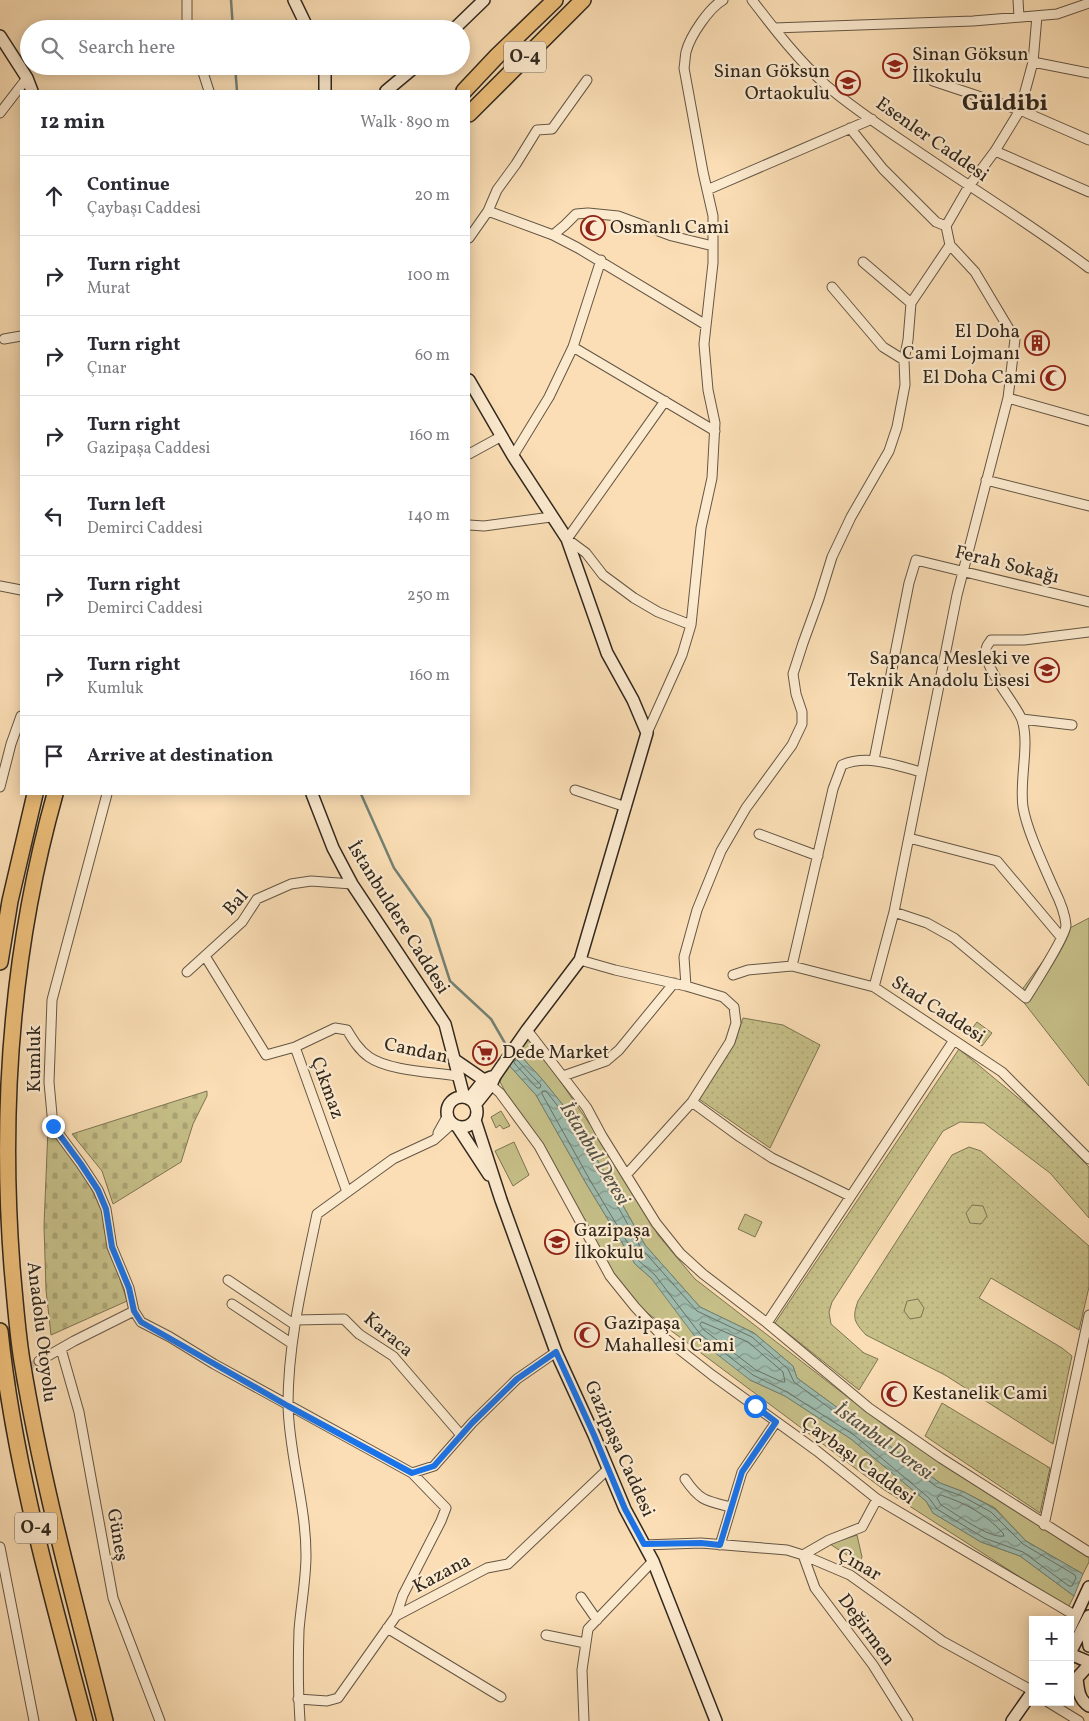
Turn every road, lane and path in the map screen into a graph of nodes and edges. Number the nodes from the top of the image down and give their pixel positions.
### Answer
1 (187, 0) edge
2 (294, 0) edge
3 (484, 0) edge
4 (555, 0) edge
5 (583, 0) edge
6 (723, 0) edge
7 (752, 0) edge
8 (1018, 0) edge
9 (1089, 3) edge
10 (1037, 16) junction
11 (1019, 17) junction
12 (187, 20) edge
13 (304, 20) edge
14 (463, 20) edge
15 (774, 28) junction
16 (0, 36) edge
17 (1033, 62) junction
18 (20, 67) edge
19 (1089, 73) edge
20 (25, 75) edge
21 (204, 75) edge
22 (324, 75) edge
23 (405, 75) edge
24 (27, 78) junction
25 (586, 80) dead end
26 (933, 81) dead end
27 (32, 90) edge
28 (209, 90) edge
29 (325, 90) edge
30 (387, 90) edge
31 (465, 90) edge
32 (1020, 110) junction
33 (0, 113) edge
34 (470, 113) edge
35 (872, 119) junction
36 (850, 128) junction
37 (1089, 140) edge
38 (994, 150) junction
39 (969, 186) junction
40 (707, 190) junction
41 (1089, 192) edge
42 (488, 211) junction
43 (946, 226) junction
44 (553, 235) junction
45 (470, 237) edge
46 (950, 245) junction
47 (713, 246) junction
48 (601, 260) junction
49 (863, 262) dead end
50 (1089, 268) edge
51 (832, 287) dead end
52 (911, 303) junction
53 (706, 325) junction
54 (20, 336) edge
55 (4, 339) dead end
56 (573, 347) junction
57 (904, 360) junction
58 (470, 382) edge
59 (1008, 398) junction
60 (665, 401) junction
61 (1089, 421) edge
62 (715, 431) junction
63 (502, 436) junction
64 (470, 453) edge
65 (513, 456) junction
66 (986, 480) junction
67 (1089, 506) edge
68 (551, 516) junction
69 (470, 526) edge
70 (567, 539) junction
71 (963, 571) junction
72 (0, 586) edge
73 (20, 590) edge
74 (1089, 602) edge
75 (691, 625) junction
76 (1089, 632) edge
77 (20, 719) edge
78 (1022, 719) junction
79 (1072, 725) dead end
80 (647, 733) junction
81 (874, 760) junction
82 (921, 772) junction
83 (0, 787) edge
84 (575, 790) dead end
85 (35, 795) edge
86 (55, 795) edge
87 (107, 795) edge
88 (312, 795) edge
89 (626, 806) junction
90 (760, 834) dead end
91 (909, 838) junction
92 (818, 856) junction
93 (352, 884) junction
94 (894, 912) junction
95 (1061, 936) junction
96 (205, 956) junction
97 (580, 960) junction
98 (0, 962) edge
99 (792, 966) junction
100 (187, 972) dead end
101 (733, 974) dead end
102 (674, 983) junction
103 (686, 986) junction
104 (874, 987) junction
105 (527, 1030) junction
106 (954, 1040) junction
107 (295, 1047) junction
108 (455, 1060) junction
109 (457, 1076) junction
110 (564, 1076) junction
111 (490, 1080) junction
112 (469, 1100) junction
113 (451, 1102) junction
114 (692, 1102) junction
115 (475, 1120) junction
116 (453, 1121) junction
117 (1089, 1159) edge
118 (627, 1174) junction
119 (498, 1189) junction
120 (346, 1192) junction
121 (850, 1196) junction
122 (228, 1280) dead end
123 (232, 1304) dead end
124 (134, 1311) junction
125 (1089, 1314) edge
126 (295, 1323) junction
127 (766, 1324) junction
128 (0, 1331) edge
129 (291, 1344) junction
130 (61, 1349) junction
131 (556, 1352) junction
132 (39, 1361) tunnel mouth
133 (288, 1406) junction
134 (776, 1422) junction
135 (461, 1436) junction
136 (608, 1469) junction
137 (412, 1473) junction
138 (685, 1478) dead end
139 (877, 1499) junction
140 (731, 1507) junction
141 (1044, 1525) junction
142 (644, 1544) junction
143 (720, 1545) junction
144 (0, 1547) edge
145 (1089, 1552) edge
146 (803, 1555) junction
147 (653, 1561) junction
148 (4, 1585) edge
149 (1089, 1587) edge
150 (581, 1598) dead end
151 (396, 1616) junction
152 (1076, 1616) junction
153 (1089, 1616) edge
154 (597, 1620) junction
155 (1074, 1620) edge
156 (1089, 1623) edge
157 (387, 1628) junction
158 (546, 1635) dead end
159 (585, 1643) junction
160 (1074, 1646) edge
161 (1089, 1646) edge
162 (1074, 1656) edge
163 (1089, 1662) edge
164 (1089, 1667) edge
165 (1029, 1689) edge
166 (1074, 1689) edge
167 (1074, 1694) edge
168 (500, 1697) dead end
169 (1029, 1697) edge
170 (298, 1699) junction
171 (1029, 1704) edge
172 (1055, 1706) edge
173 (1089, 1706) edge
174 (34, 1721) edge
175 (85, 1721) edge
176 (105, 1721) edge
177 (160, 1721) edge
178 (300, 1721) edge
179 (584, 1721) edge
180 (716, 1721) edge
181 (908, 1721) edge
182 (1012, 1721) edge
183 (1079, 1721) edge

1 - 12 street
2 - 13 street
3 - 14 street
4 - 31 highway, O-4
5 - 34 highway, O-4
6 - 40 street
7 - 15 street, Esenler Caddesi
8 - 11 street
9 - 10 street
10 - 11 street
10 - 17 street
11 - 15 street
15 - 35 street, Esenler Caddesi
16 - 18 street
17 - 19 street
17 - 32 street
20 - 24 street
21 - 28 street
22 - 29 street
23 - 30 street
24 - 27 street
24 - 33 street
25 - 42 street
26 - 32 street
32 - 37 street
32 - 38 street
35 - 36 street
35 - 39 street, Esenler Caddesi
36 - 40 street
36 - 43 street
38 - 39 street
38 - 41 street
39 - 43 street
39 - 50 street, Esenler Caddesi
40 - 47 street
42 - 44 street
42 - 45 street
43 - 46 street
44 - 47 street
44 - 48 street
46 - 52 street
46 - 59 street
47 - 53 street
48 - 53 street
48 - 56 street
49 - 52 street
51 - 57 street
52 - 57 street
53 - 62 street
54 - 55 street
56 - 60 street
56 - 65 street
57 - 103 street
58 - 63 street
59 - 61 street
59 - 66 street
60 - 62 street
60 - 70 street
62 - 75 street
63 - 64 street
63 - 65 street
65 - 68 street
66 - 67 street
66 - 71 street
68 - 69 street
68 - 70 street
70 - 75 street
70 - 80 street
71 - 74 street, Ferah Sokağı
71 - 81 street, Ferah Sokağı
71 - 82 street
72 - 73 street
75 - 80 street
76 - 78 street
77 - 83 street
78 - 79 street
78 - 95 street
80 - 89 street
81 - 82 street
81 - 92 street
82 - 91 street
84 - 89 street
85 - 98 highway
86 - 176 highway, Anadolu Otoyolu / O-4
87 - 124 street, Kumluk
88 - 93 street, İstanbuldere Caddesi
89 - 97 street
90 - 92 street
91 - 94 street
91 - 95 street
92 - 99 street
93 - 96 street, Bal
93 - 108 street, İstanbuldere Caddesi
94 - 95 street
94 - 104 street
96 - 100 street, Bal
96 - 107 street, Çıkmaz
97 - 102 street
97 - 105 street
99 - 101 street, Stad Caddesi
99 - 104 street, Stad Caddesi
102 - 103 street
102 - 110 street
103 - 114 street
104 - 106 street, Stad Caddesi
105 - 110 street
105 - 111 street
106 - 117 street, Stad Caddesi
106 - 121 street
107 - 109 street, Candan
107 - 120 street, Çıkmaz
108 - 109 street, İstanbuldere Caddesi
108 - 111 street
108 - 112 street, İstanbuldere Caddesi
109 - 113 street, İstanbuldere Caddesi
110 - 118 street
111 - 112 street
111 - 134 street, Çaybaşı Caddesi
112 - 113 street
112 - 115 street
113 - 116 street
114 - 118 street
114 - 121 street
115 - 116 street
115 - 119 street, Gazipaşa Caddesi
116 - 119 street, Gazipaşa Caddesi
116 - 120 street
118 - 127 street
119 - 131 street, Gazipaşa Caddesi
120 - 126 street
121 - 127 street
122 - 126 street
123 - 129 street
124 - 130 street
124 - 133 street
125 - 141 street
126 - 129 street
126 - 135 street, Karaca
127 - 141 street
128 - 175 highway, Anadolu Otoyolu / O-4
129 - 133 street
130 - 132 street
130 - 177 street, Güneş
131 - 135 street
131 - 136 street, Gazipaşa Caddesi
133 - 137 street
133 - 170 street
134 - 139 street, Çaybaşı Caddesi
134 - 140 street
135 - 137 street
136 - 142 street, Gazipaşa Caddesi
136 - 151 street, Kazana
137 - 151 street
138 - 140 street
139 - 146 street
139 - 152 street, Çaybaşı Caddesi
140 - 143 street
141 - 145 street
142 - 143 street, Çınar
142 - 147 street, Gazipaşa Caddesi
143 - 146 street, Çınar
144 - 148 street
146 - 165 street, Çınar
146 - 181 street, Değirmen
147 - 154 street
147 - 180 street, Gazipaşa Caddesi
148 - 174 street
149 - 152 street
150 - 154 street
151 - 157 street, Kazana
152 - 155 street
153 - 160 street
154 - 159 street
156 - 161 street
157 - 168 street
157 - 170 street, Kazana
158 - 159 street
159 - 179 street
162 - 163 street
164 - 166 street
167 - 173 street
169 - 182 street
170 - 178 street
171 - 182 street
172 - 183 street

